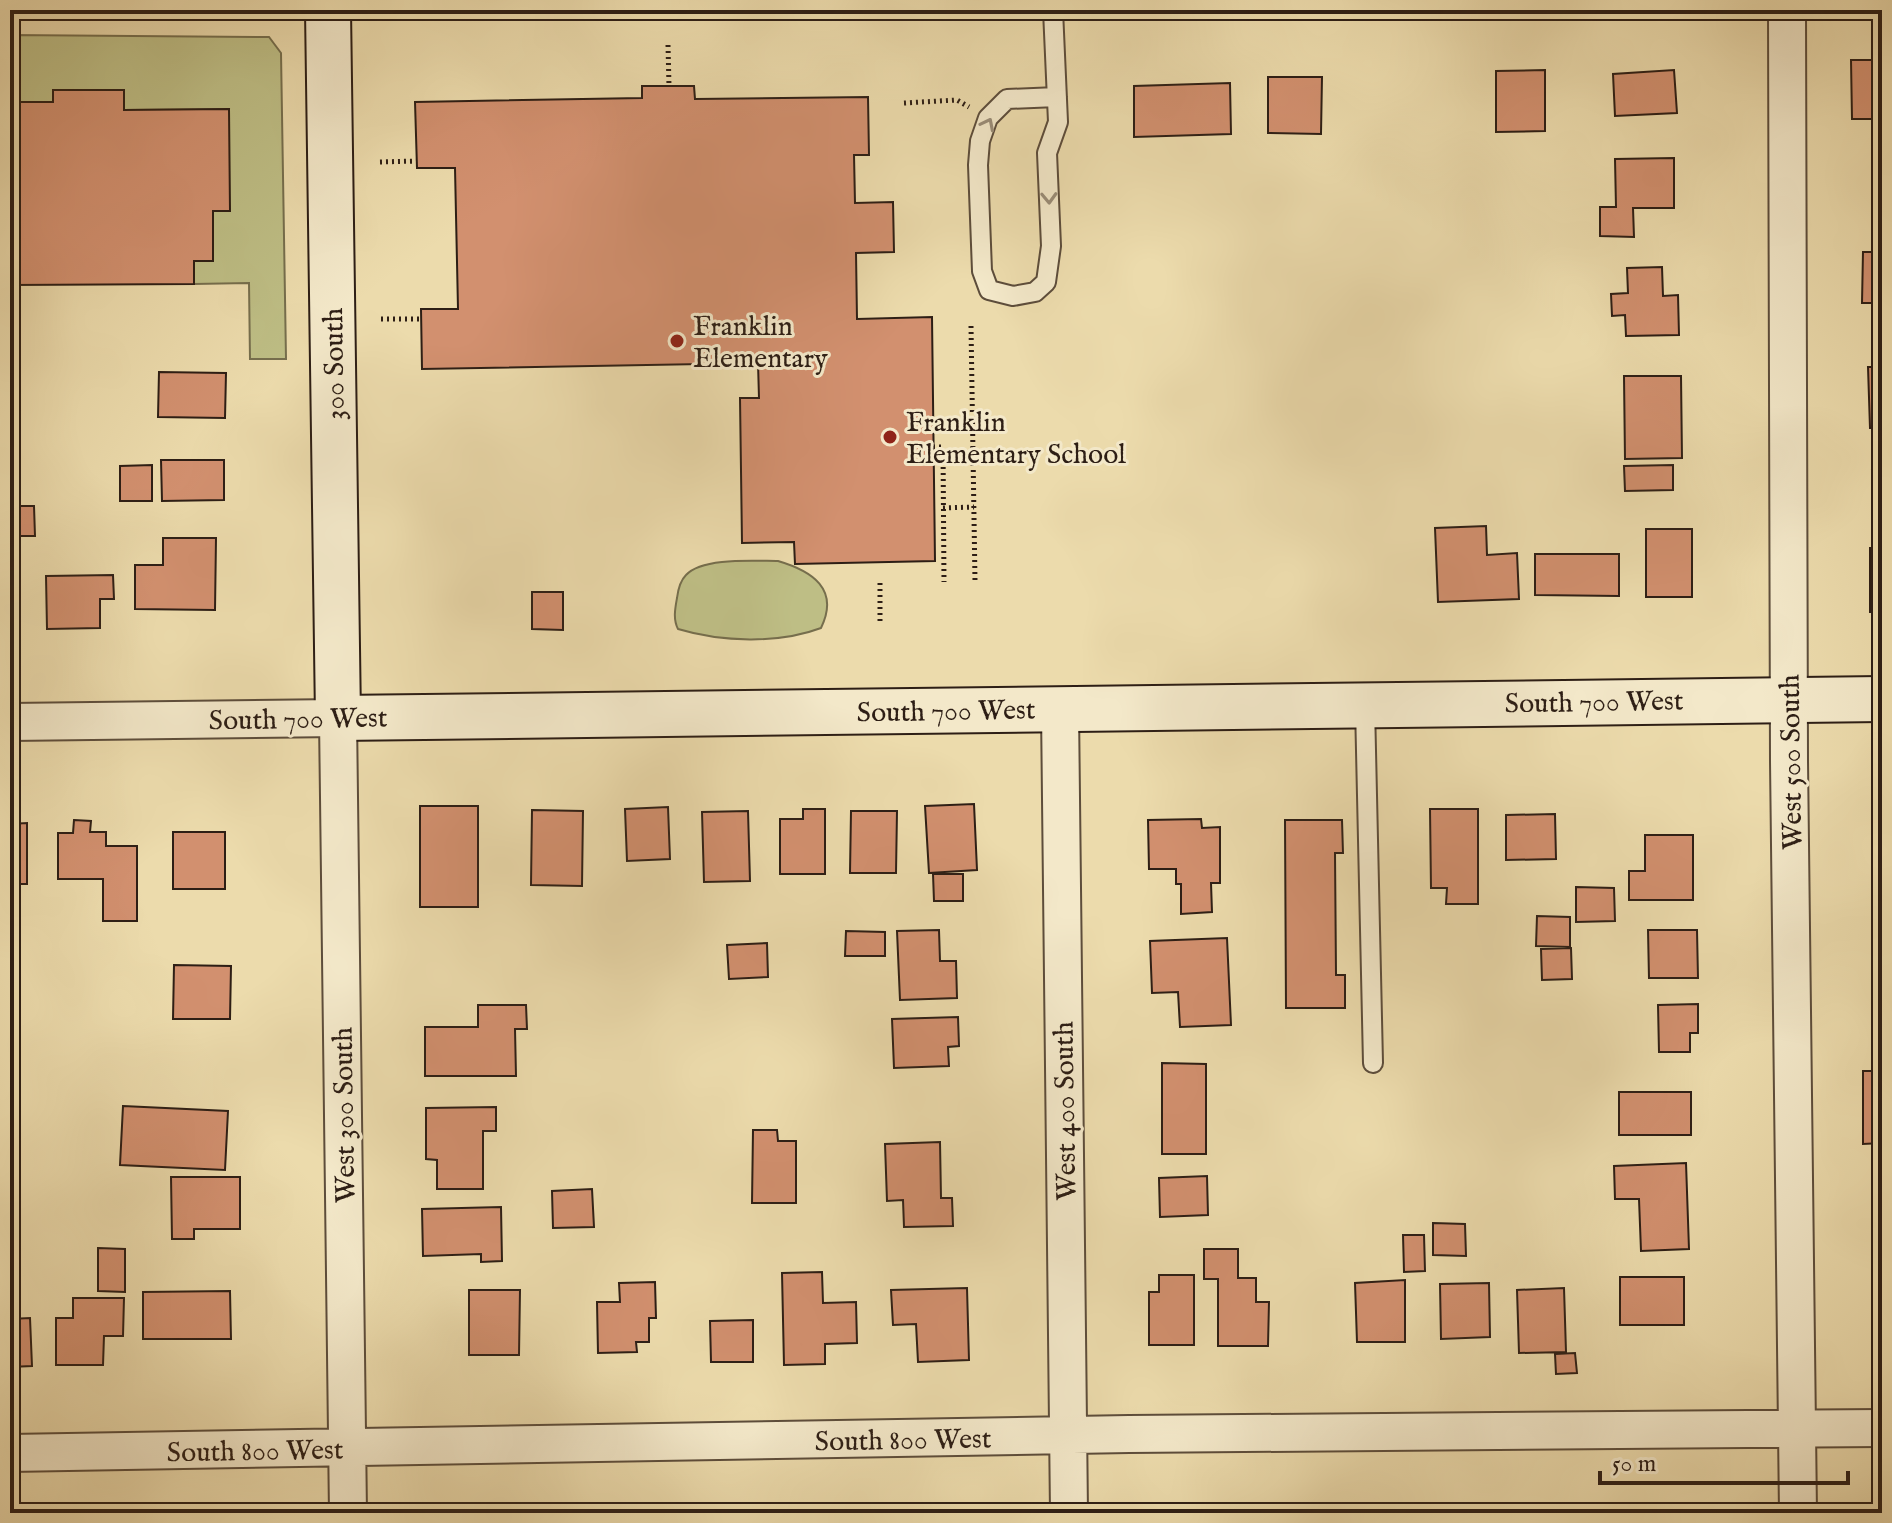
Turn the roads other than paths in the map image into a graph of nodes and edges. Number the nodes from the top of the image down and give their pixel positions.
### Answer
1 (328, 10) edge
2 (1053, 10) edge
3 (1787, 10) edge
4 (1057, 97) junction
5 (1882, 699) edge
6 (1789, 700) junction
7 (1365, 704) junction
8 (1060, 709) junction
9 (338, 718) junction
10 (10, 722) edge
11 (1373, 1063) dead end
12 (1797, 1428) junction
13 (1882, 1428) edge
14 (1069, 1436) junction
15 (347, 1448) junction
16 (10, 1453) edge
17 (348, 1513) edge
18 (1069, 1513) edge
19 (1798, 1513) edge

1 - 9 street, 300 South
2 - 4 lane
3 - 6 street, West 500 South
4 -> 4 lane
5 - 6 street, South 700 West
6 - 7 street, South 700 West
6 - 12 street, West 500 South
7 - 8 street, South 700 West
7 - 11 lane
8 - 9 street, South 700 West
8 - 14 street, West 400 South
9 - 10 street, South 700 West
9 - 15 street, West 300 South
12 - 13 street, South 800 West
12 - 14 street, South 800 West
12 - 19 street, West 500 South
14 - 15 street, South 800 West
14 - 18 street, West 400 South
15 - 16 street, South 800 West
15 - 17 street, West 300 South

